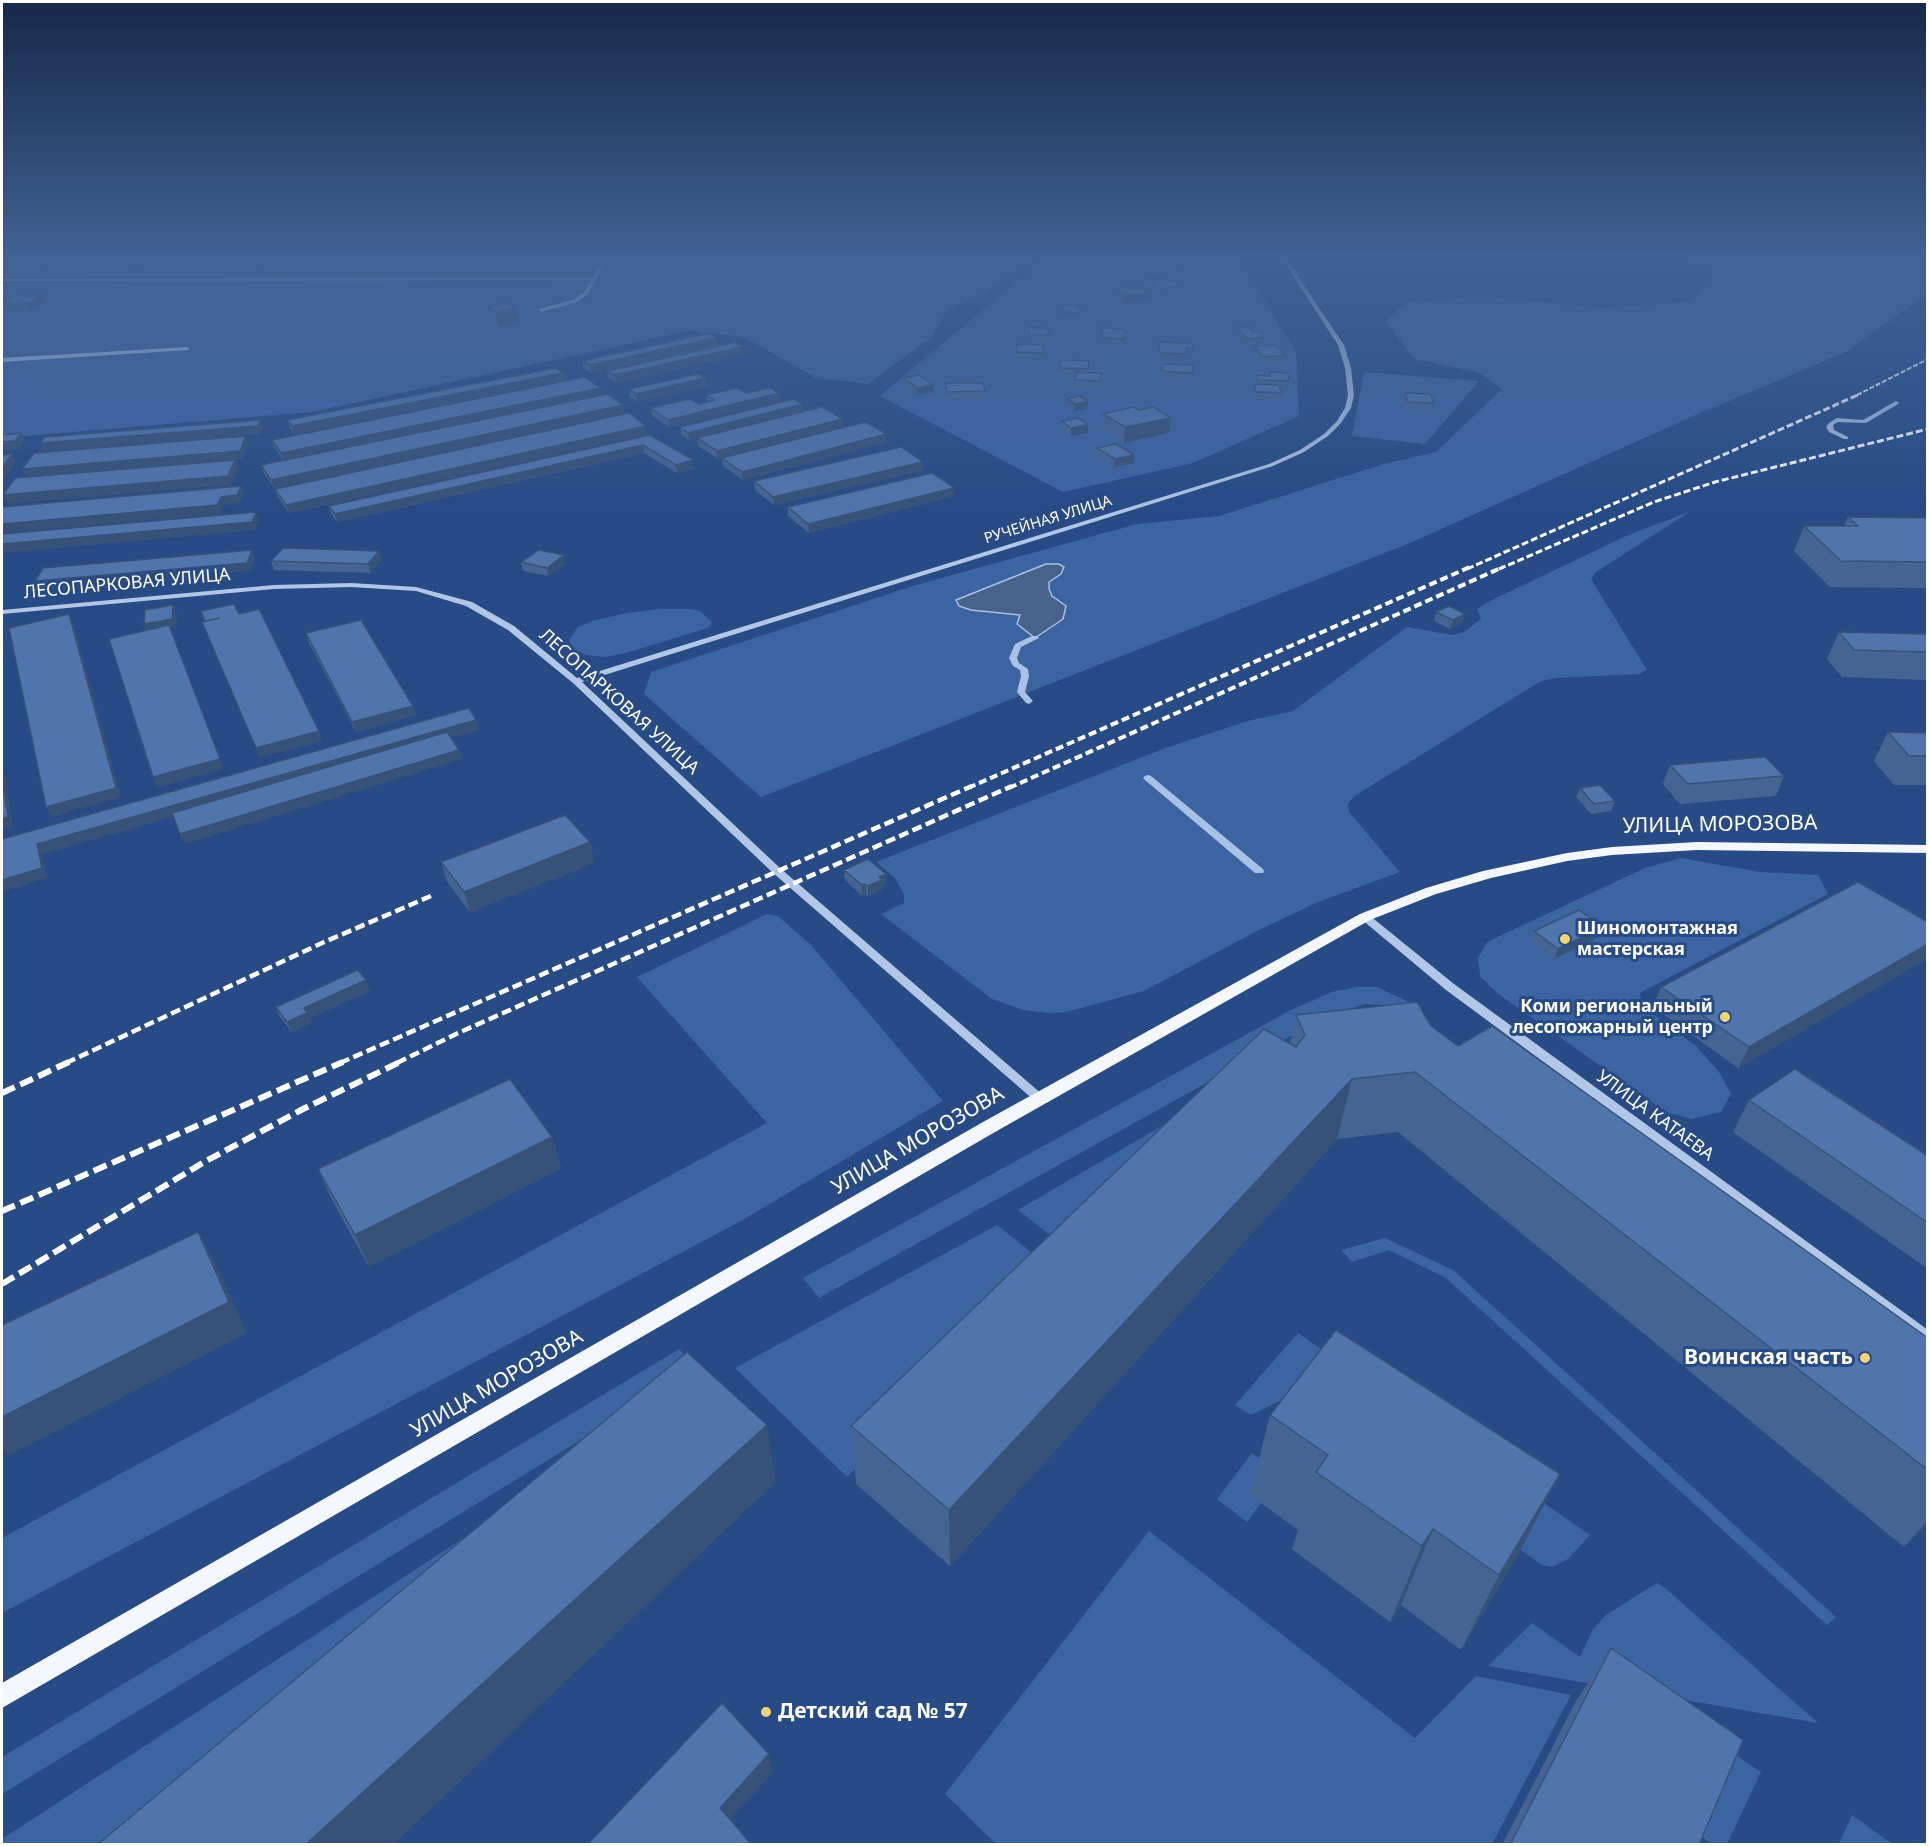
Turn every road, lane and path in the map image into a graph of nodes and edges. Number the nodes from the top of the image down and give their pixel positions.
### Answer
1 (1340, 343) edge
2 (187, 350) dead end
3 (2, 360) edge
4 (2, 612) edge
5 (576, 681) junction
6 (1928, 849) edge
7 (1365, 917) junction
8 (1039, 1098) junction
9 (1928, 1338) edge
10 (2, 1696) edge

1 - 5 street, РУЧЕЙНАЯ УЛИЦА
2 - 3 street
4 - 5 street, ЛЕСОПАРКОВАЯ УЛИЦА
5 - 8 street, ЛЕСОПАРКОВАЯ УЛИЦА
6 - 7 main road, УЛИЦА МОРОЗОВА
7 - 8 main road, УЛИЦА МОРОЗОВА
7 - 9 street, УЛИЦА КАТАЕВА
8 - 10 main road, УЛИЦА МОРОЗОВА

